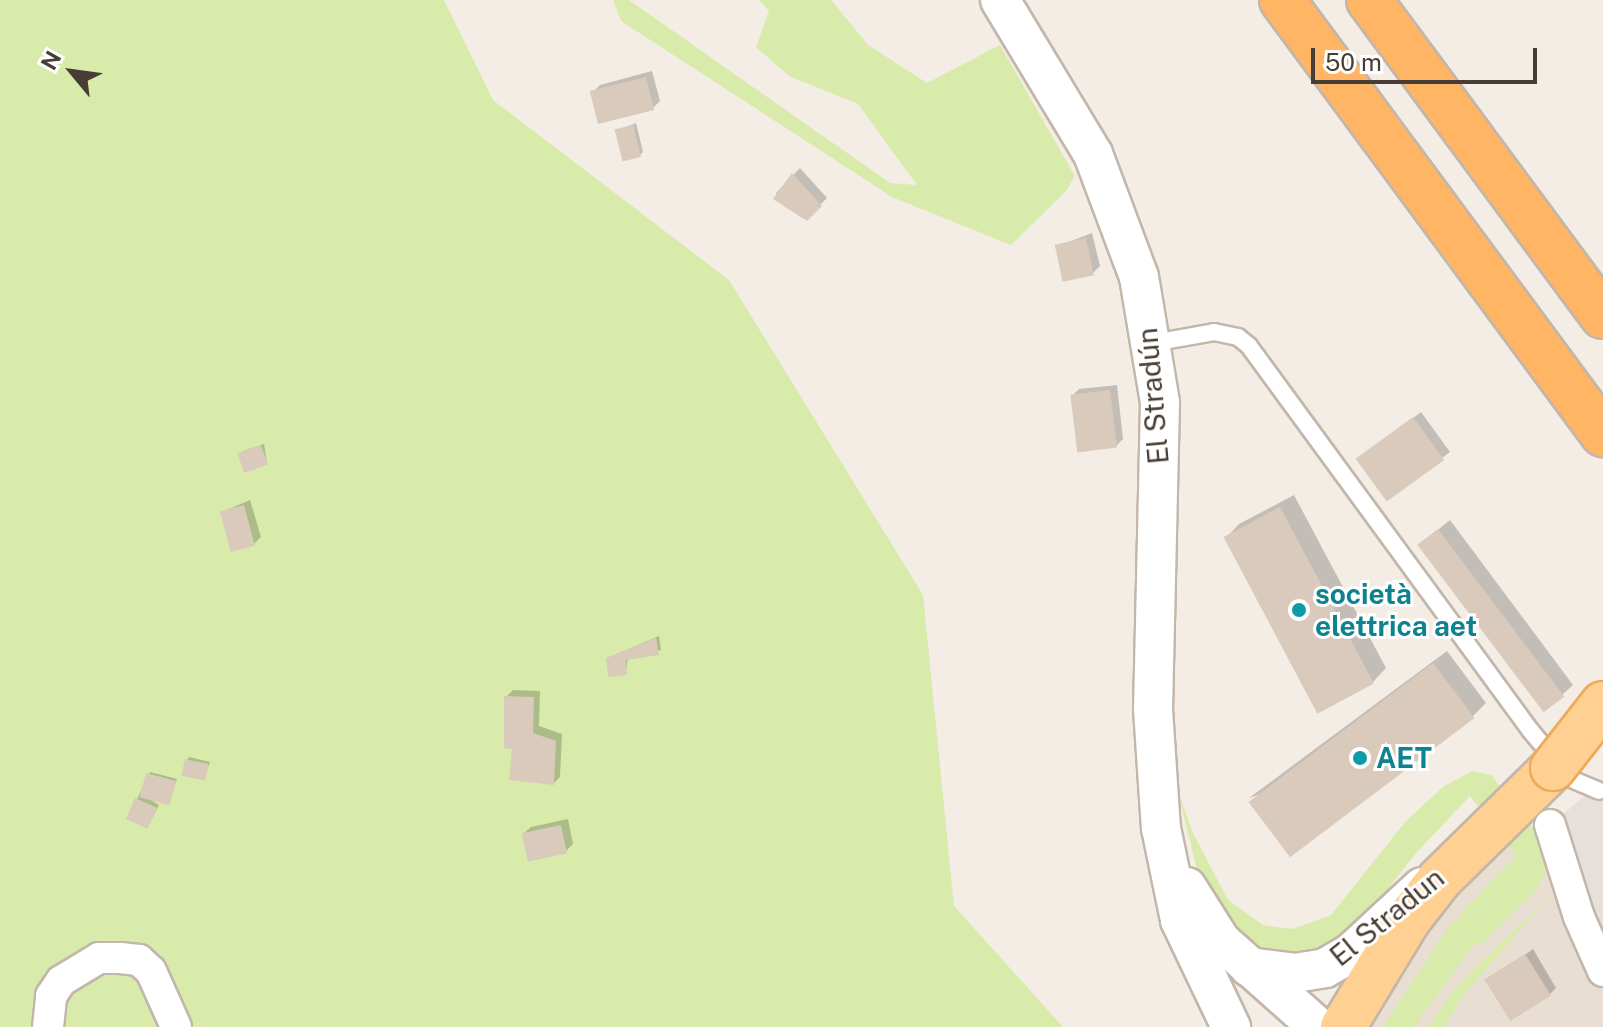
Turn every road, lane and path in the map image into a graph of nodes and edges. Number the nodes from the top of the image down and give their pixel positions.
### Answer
1 (1000, 0) edge
2 (1282, 0) edge
3 (1369, 0) edge
4 (1603, 316) edge
5 (1153, 343) junction
6 (1603, 434) edge
7 (1603, 704) edge
8 (1603, 738) edge
9 (1553, 768) junction
10 (1602, 793) edge
11 (1550, 825) dead end
12 (1161, 828) junction
13 (1480, 838) junction
14 (1249, 967) junction
15 (1603, 971) edge
16 (1211, 986) junction
17 (48, 1027) edge
18 (176, 1027) edge
19 (1231, 1027) edge
20 (1246, 1027) edge
21 (1318, 1027) edge
22 (1343, 1027) edge

1 - 5 street, El Stradún
2 - 6 highway
3 - 4 highway
5 - 10 lane
5 - 12 street, El Stradún
7 - 9 main road, bridge
8 - 9 main road
9 - 13 main road
11 - 15 street
12 - 14 street
12 - 16 street
13 - 14 street, El Stradun
13 - 22 main road
14 - 21 street
16 - 19 street
16 - 20 street
17 - 18 street

